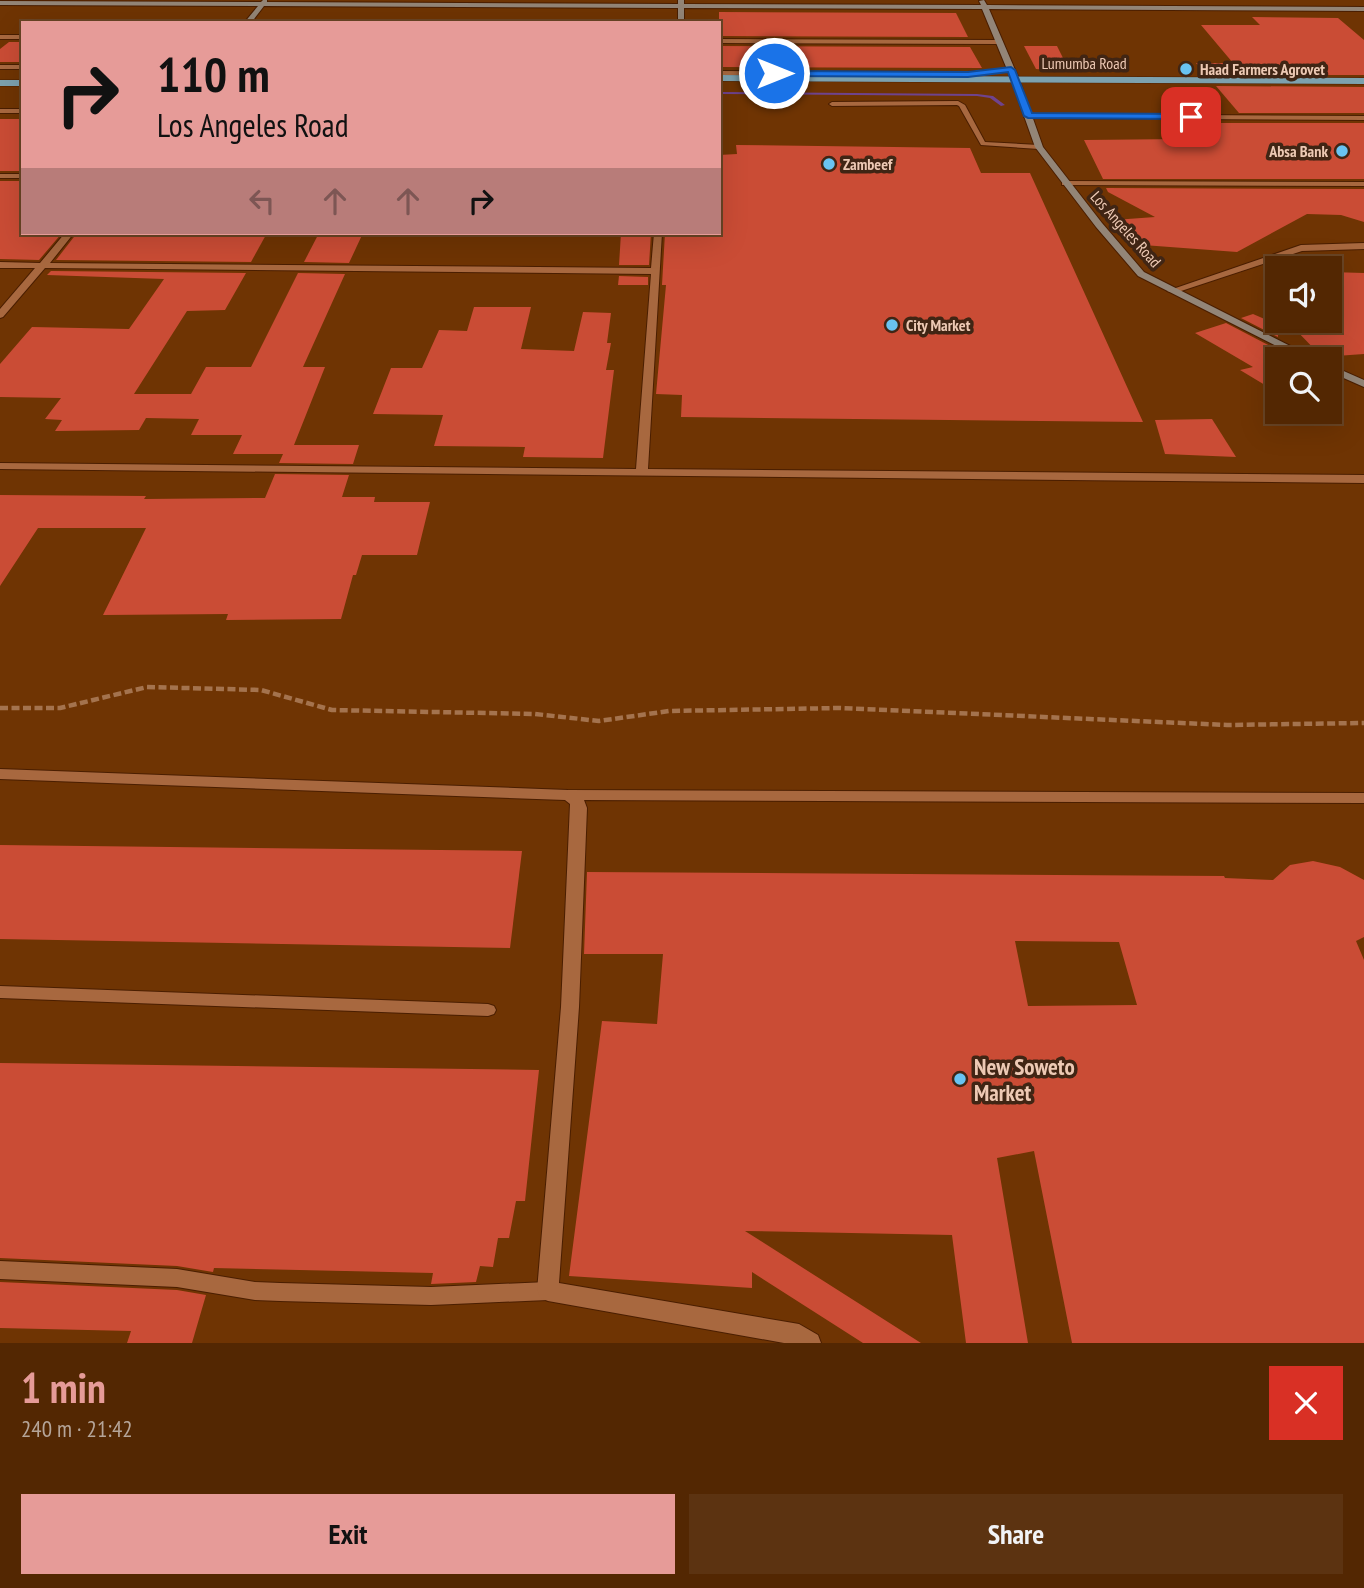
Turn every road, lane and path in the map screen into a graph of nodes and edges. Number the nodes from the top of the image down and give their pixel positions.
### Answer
1 (938, 0) edge
2 (264, 2) edge
3 (983, 2) edge
4 (0, 3) edge
5 (682, 3) edge
6 (1364, 3) edge
7 (1364, 9) edge
8 (249, 21) edge
9 (681, 21) edge
10 (0, 37) edge
11 (21, 37) edge
12 (721, 41) edge
13 (1000, 42) junction
14 (0, 67) edge
15 (21, 67) edge
16 (0, 75) edge
17 (21, 75) edge
18 (721, 75) edge
19 (1015, 79) junction
20 (1364, 81) edge
21 (0, 83) edge
22 (21, 83) edge
23 (721, 86) edge
24 (1364, 88) edge
25 (832, 104) dead end
26 (0, 111) edge
27 (21, 111) edge
28 (1028, 116) junction
29 (1364, 118) edge
30 (1039, 147) junction
31 (0, 176) edge
32 (21, 176) edge
33 (1065, 183) junction
34 (1364, 184) edge
35 (68, 235) edge
36 (658, 235) edge
37 (1364, 246) edge
38 (0, 265) edge
39 (42, 265) junction
40 (655, 271) junction
41 (1171, 291) junction
42 (0, 315) edge
43 (1286, 347) edge
44 (1342, 374) edge
45 (1364, 384) edge
46 (0, 466) edge
47 (642, 471) junction
48 (1364, 479) edge
49 (0, 708) edge
50 (1364, 723) edge
51 (0, 774) edge
52 (568, 795) junction
53 (1364, 798) edge
54 (0, 992) edge
55 (488, 1010) dead end
56 (0, 1269) edge
57 (548, 1291) junction
58 (810, 1343) edge

1 - 3 main road
2 - 4 main road
2 - 5 main road
2 - 8 main road
3 - 5 main road
3 - 6 main road
3 - 7 main road
3 - 13 main road, Los Angeles Road
5 - 9 main road
10 - 11 lane
12 - 13 lane
13 - 19 main road, Los Angeles Road
14 - 15 street
16 - 17 main road
18 - 19 main road, Lumumba Road
19 - 20 main road, Lumumba Road
19 - 23 main road, Lumumba Road
19 - 24 main road, Lumumba Road
19 - 28 main road, Los Angeles Road
21 - 22 main road
25 - 30 lane
26 - 27 street
28 - 29 street
28 - 30 main road, Los Angeles Road
30 - 33 main road, Los Angeles Road
31 - 32 street
33 - 34 lane
33 - 41 main road, Los Angeles Road
35 - 39 street
36 - 40 street
37 - 41 street
38 - 39 street
39 - 40 street
39 - 42 street
40 - 47 street
41 - 43 main road, Los Angeles Road
44 - 45 main road
46 - 47 street
47 - 48 street
49 - 50 path
51 - 52 street
52 - 53 street
52 - 57 street
54 - 55 lane
56 - 57 lane
57 - 58 street

